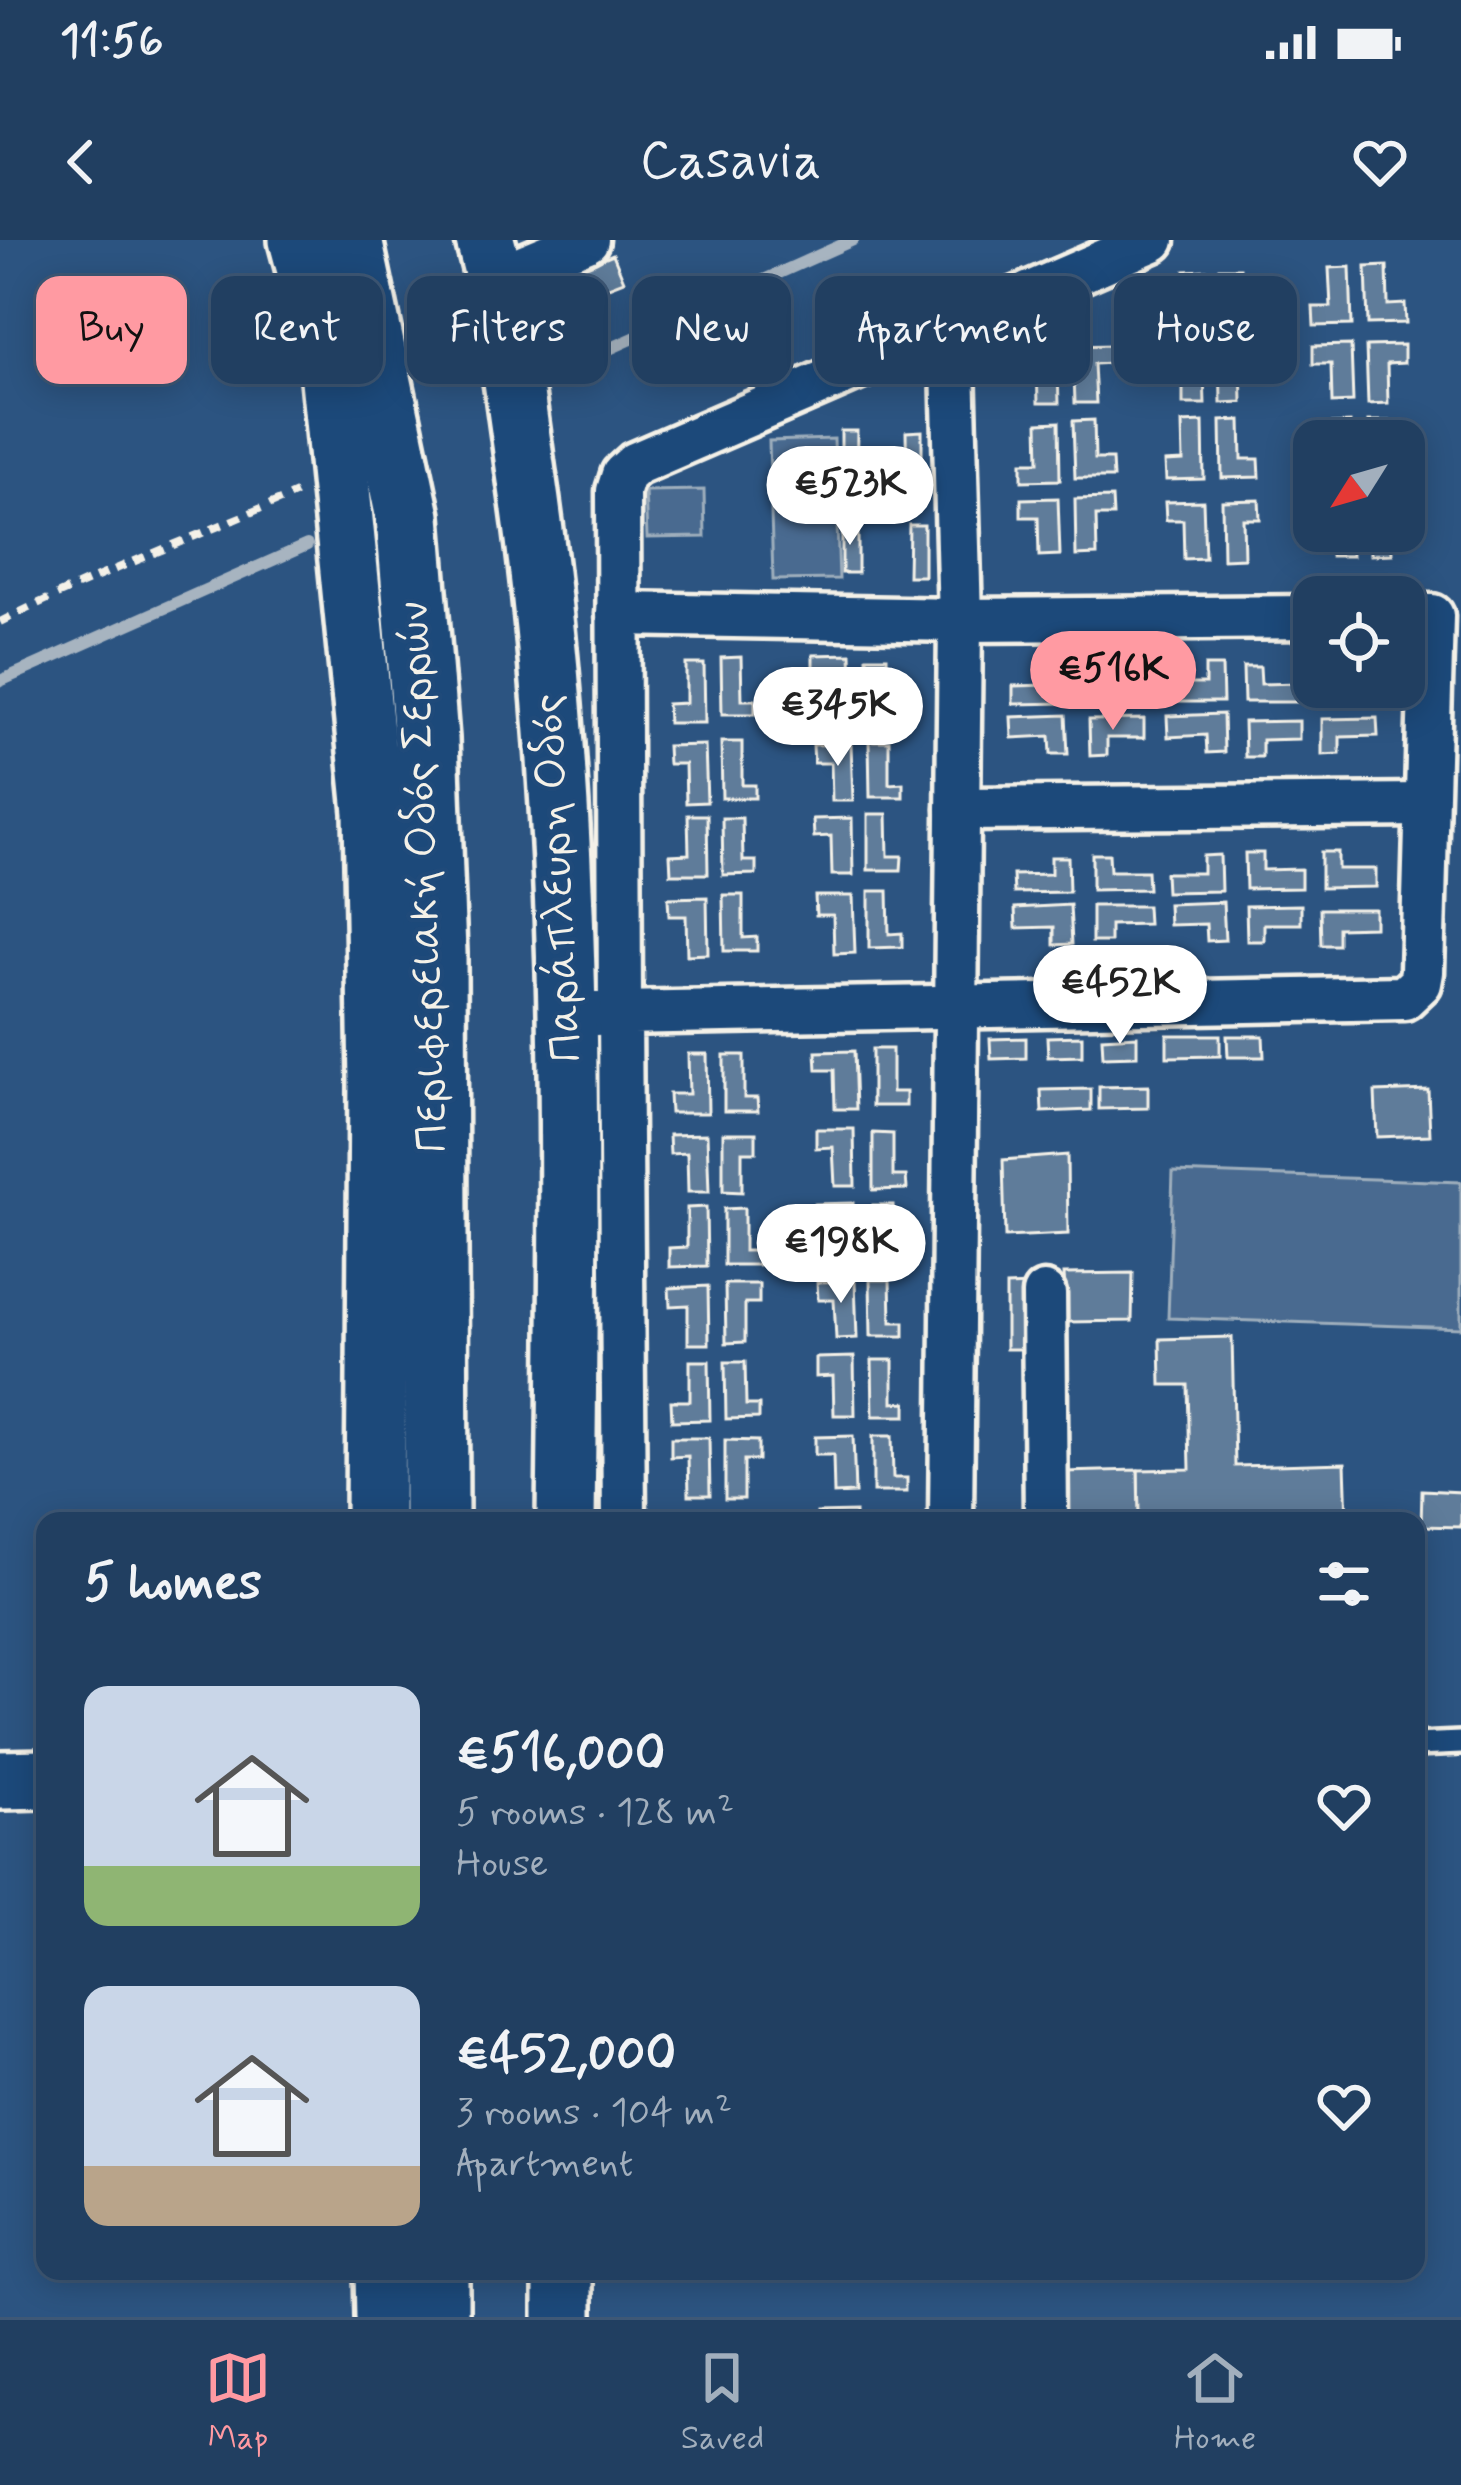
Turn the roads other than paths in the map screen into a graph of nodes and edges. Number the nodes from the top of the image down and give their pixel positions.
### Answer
1 (298, 240) edge
2 (350, 240) edge
3 (587, 240) edge
4 (1153, 240) edge
5 (490, 259) edge
6 (1071, 276) edge
7 (822, 384) edge
8 (954, 384) edge
9 (618, 614) junction
10 (1432, 616) edge
11 (1293, 617) edge
12 (960, 620) junction
13 (1426, 805) junction
14 (958, 809) junction
15 (956, 1007) junction
16 (593, 1014) junction
17 (1044, 1294) dead end
18 (375, 1512) edge
19 (436, 1512) edge
20 (566, 1512) edge
21 (623, 1512) edge
22 (951, 1512) edge
23 (1046, 1512) edge
24 (1461, 1743) edge
25 (1425, 1745) edge
26 (36, 1779) edge
27 (0, 1780) edge
28 (385, 2280) edge
29 (436, 2280) edge
30 (563, 2280) edge
31 (385, 2317) edge
32 (436, 2317) edge
33 (563, 2317) edge

1 - 18 street
2 - 19 main road, Περιφερειακή Οδός Σερρών
3 - 5 street
4 - 6 street
5 - 16 street, Παράπλευρη Οδός
7 - 9 street
8 - 12 street
9 - 12 street
9 - 16 street
10 - 13 street
11 - 12 street
12 - 14 street
13 - 14 street
13 - 15 street
14 - 15 street
15 - 16 street
15 - 22 street
16 - 20 street, Παράπλευρη Οδός
16 - 21 street
17 - 23 street
24 - 25 lane
26 - 27 street
28 - 31 street
29 - 32 main road
30 - 33 street

